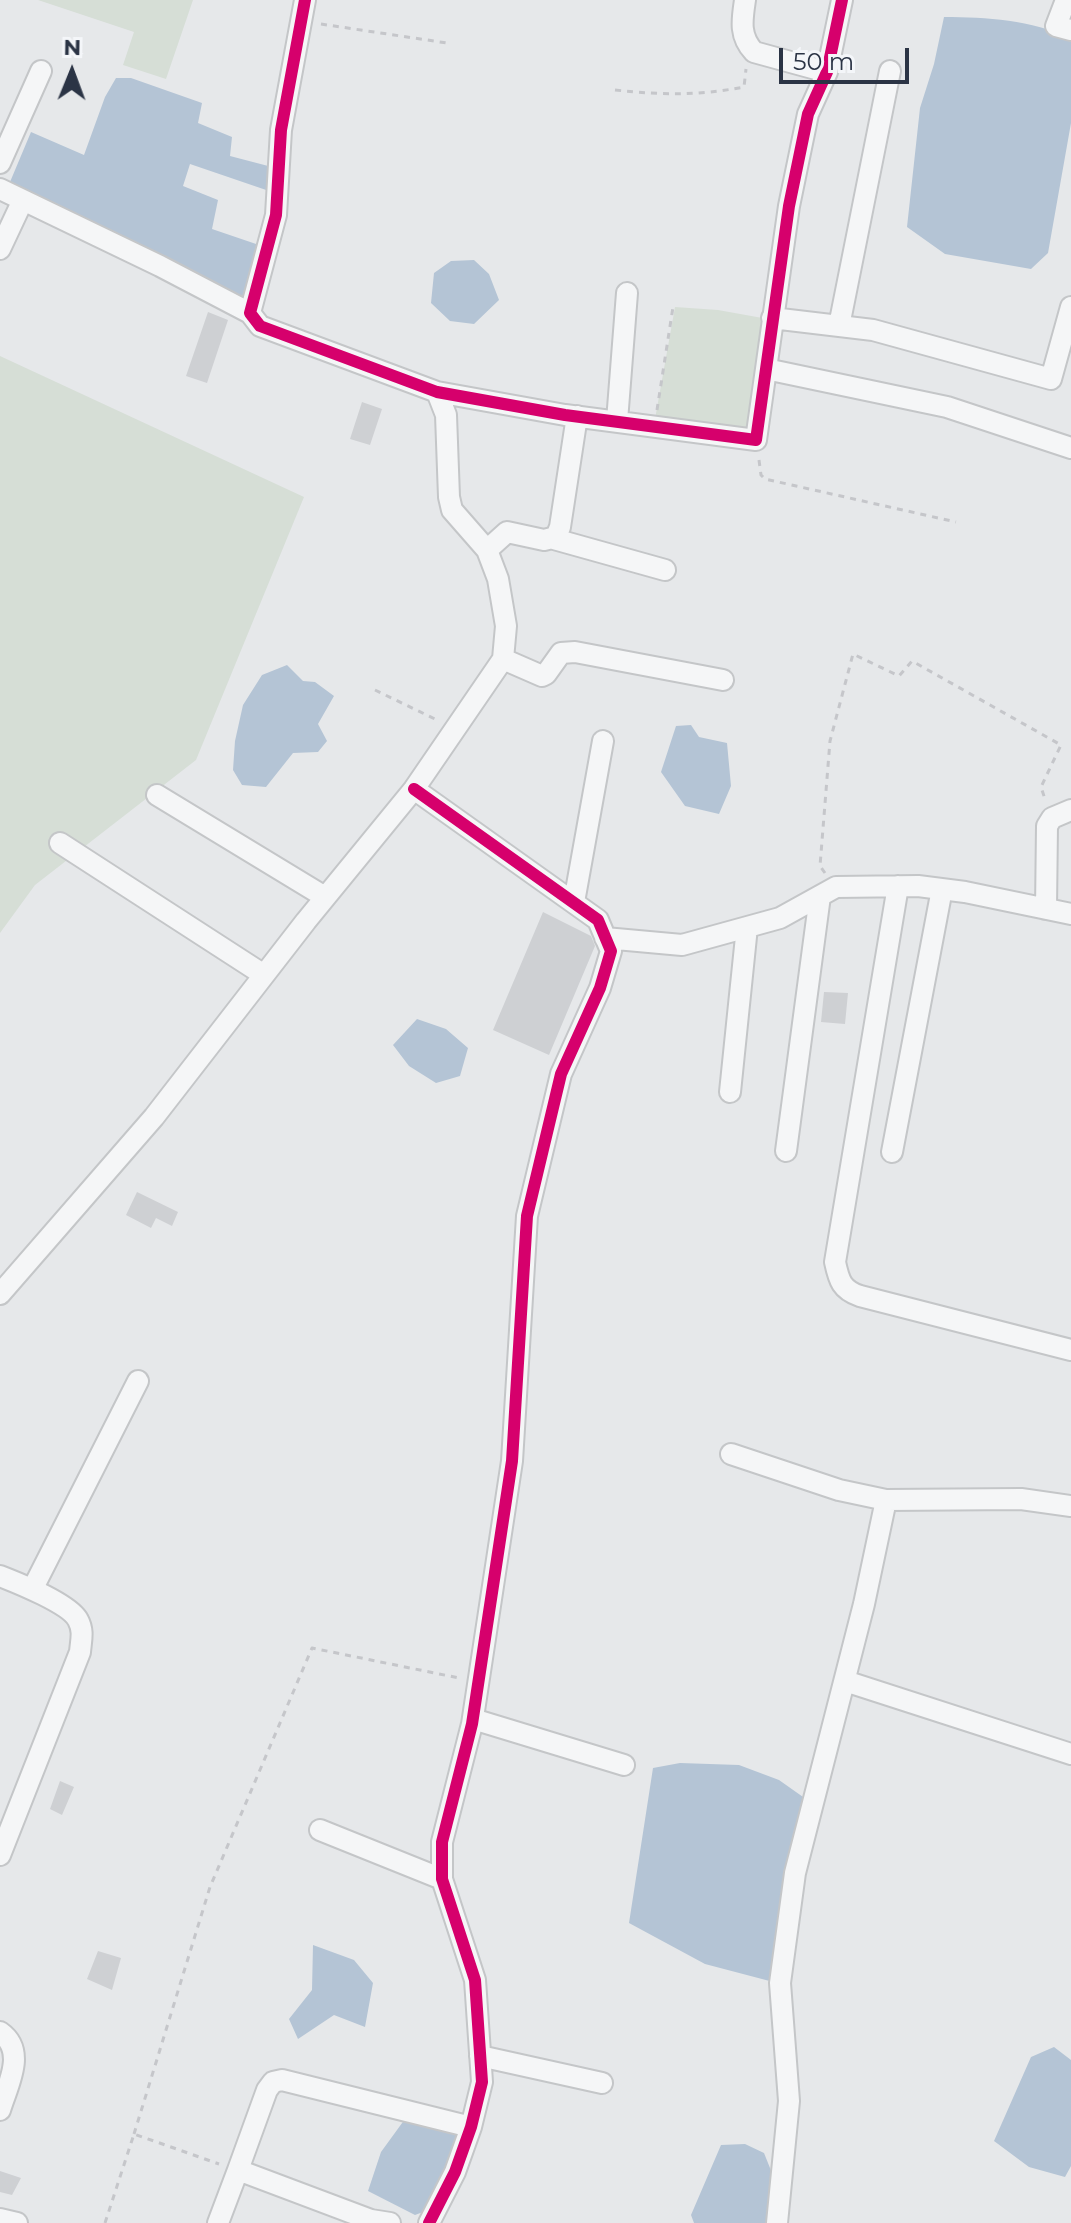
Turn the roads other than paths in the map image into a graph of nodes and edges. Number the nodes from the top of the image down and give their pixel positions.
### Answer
1 (745, 0) edge
2 (842, 0) edge
3 (1066, 0) edge
4 (303, 10) edge
5 (1071, 30) edge
6 (41, 71) dead end
7 (890, 71) dead end
8 (827, 72) junction
9 (0, 163) edge
10 (0, 189) edge
11 (23, 200) junction
12 (0, 249) edge
13 (627, 293) dead end
14 (1071, 307) edge
15 (250, 313) junction
16 (772, 318) junction
17 (839, 326) junction
18 (766, 369) junction
19 (1061, 381) edge
20 (437, 392) junction
21 (577, 416) junction
22 (617, 421) junction
23 (1071, 448) edge
24 (554, 539) junction
25 (487, 550) junction
26 (665, 570) dead end
27 (503, 659) junction
28 (723, 680) dead end
29 (603, 741) dead end
30 (414, 789) junction
31 (157, 795) dead end
32 (1061, 814) edge
33 (60, 843) dead end
34 (898, 886) junction
35 (942, 889) junction
36 (828, 891) junction
37 (325, 897) junction
38 (574, 902) junction
39 (1046, 909) junction
40 (1071, 914) edge
41 (747, 927) junction
42 (605, 938) junction
43 (264, 975) junction
44 (730, 1092) dead end
45 (786, 1151) dead end
46 (892, 1152) dead end
47 (0, 1294) edge
48 (1071, 1350) edge
49 (138, 1381) dead end
50 (731, 1454) dead end
51 (886, 1500) junction
52 (1071, 1506) edge
53 (0, 1576) edge
54 (33, 1588) junction
55 (845, 1681) junction
56 (473, 1719) junction
57 (1071, 1754) edge
58 (624, 1765) dead end
59 (320, 1830) dead end
60 (0, 1855) edge
61 (442, 1879) junction
62 (0, 2032) edge
63 (480, 2056) junction
64 (602, 2083) dead end
65 (0, 2110) edge
66 (471, 2127) junction
67 (238, 2170) junction
68 (0, 2219) edge
69 (17, 2223) edge
70 (218, 2223) edge
71 (390, 2223) edge
72 (429, 2223) edge
73 (777, 2223) edge

1 - 8 street
2 - 8 street
3 - 5 street
4 - 15 street
6 - 9 street
7 - 17 street
8 - 16 street
10 - 11 street
11 - 12 street
11 - 15 street
13 - 22 street
14 - 19 street
15 - 20 street
16 - 17 street
16 - 18 street
17 - 19 street
18 - 22 street
18 - 23 street
20 - 21 street
20 - 25 street
21 - 22 street
21 - 24 street
24 - 25 street
24 - 26 street
25 - 27 street
27 - 28 street
27 - 30 street
29 - 38 street
30 - 37 street
30 - 38 street
31 - 37 street
32 - 39 street
33 - 43 street
34 - 35 street
34 - 36 street
34 - 48 street
35 - 39 street
35 - 46 street
36 - 41 street
36 - 45 street
37 - 43 street
38 - 42 street
39 - 40 street
41 - 42 street
41 - 44 street
42 - 56 street
43 - 47 street
49 - 54 street
50 - 51 street
51 - 52 street
51 - 55 street
53 - 54 street
54 - 60 street
55 - 57 street
55 - 73 street
56 - 58 street
56 - 61 street
59 - 61 street
61 - 63 street
62 - 65 street
63 - 64 street
63 - 66 street
66 - 67 street
66 - 72 street
67 - 70 street
67 - 71 street
68 - 69 street

